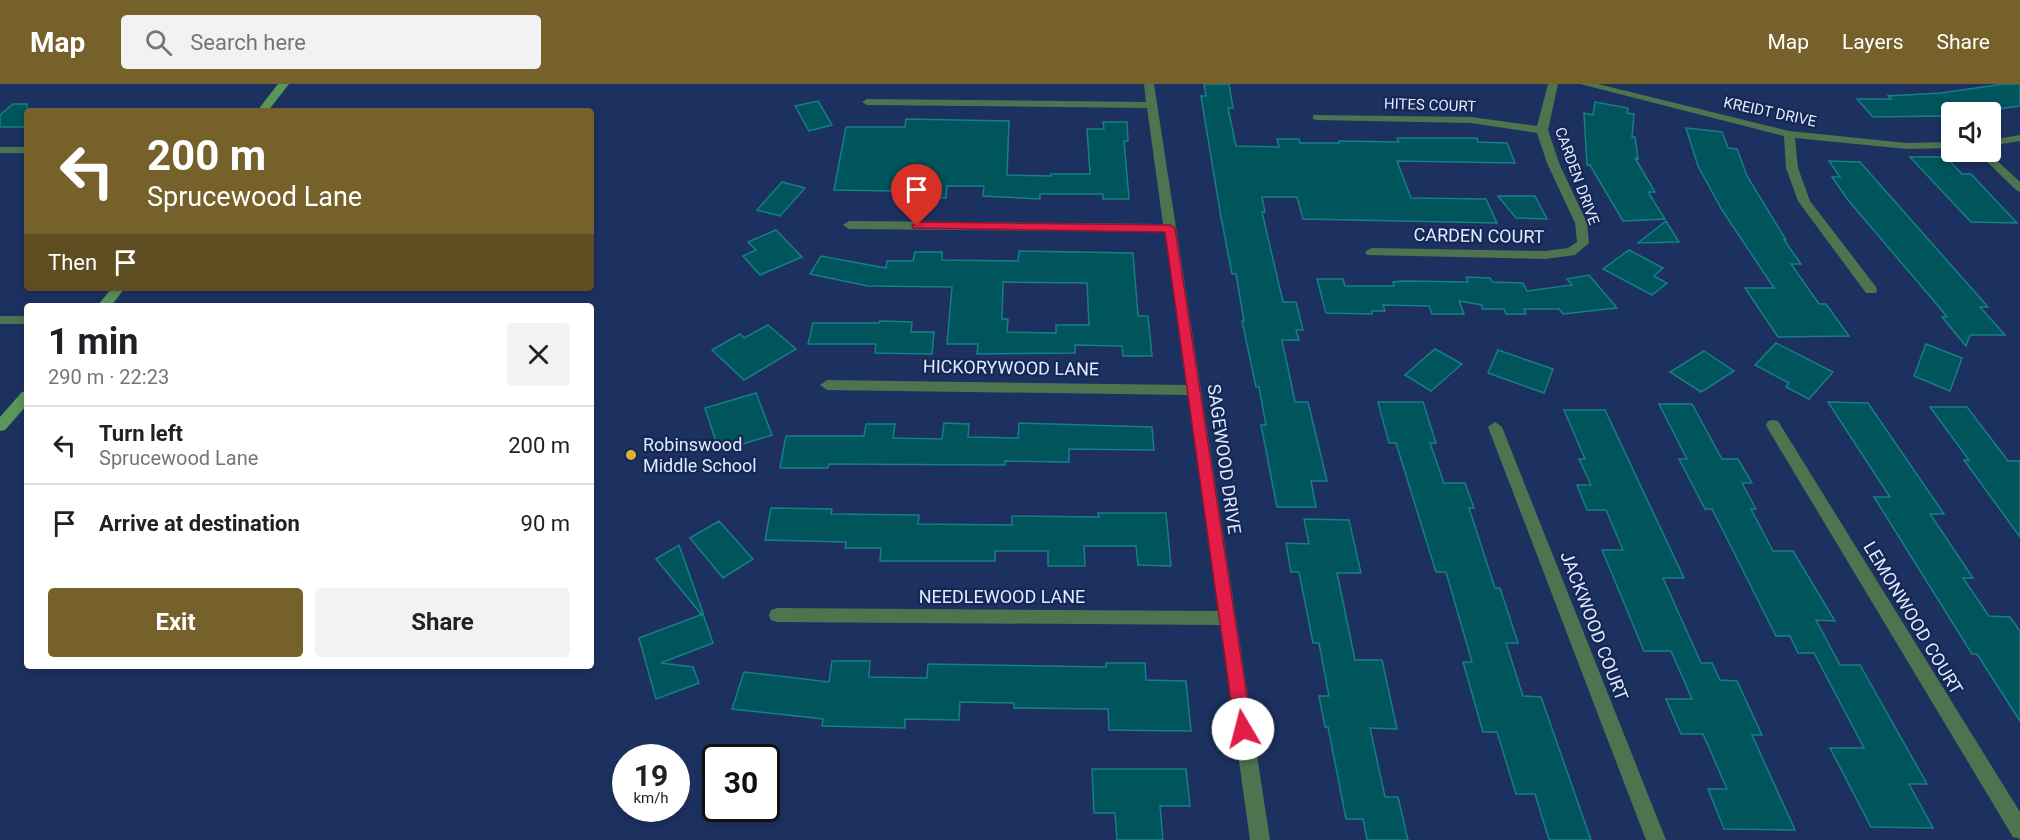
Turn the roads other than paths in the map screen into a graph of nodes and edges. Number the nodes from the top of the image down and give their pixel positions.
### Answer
1 (284, 84) edge
2 (1149, 84) edge
3 (1553, 84) edge
4 (1585, 84) edge
5 (867, 102) dead end
6 (1152, 105) junction
7 (264, 108) edge
8 (1317, 117) dead end
9 (1542, 130) junction
10 (1789, 134) junction
11 (2020, 138) edge
12 (2001, 141) edge
13 (1941, 145) edge
14 (0, 150) edge
15 (24, 150) edge
16 (1993, 162) edge
17 (2020, 188) edge
18 (849, 225) dead end
19 (1170, 228) junction
20 (1583, 243) joint
21 (1371, 252) dead end
22 (1871, 290) dead end
23 (116, 291) edge
24 (106, 303) edge
25 (0, 320) edge
26 (24, 320) edge
27 (827, 385) dead end
28 (1194, 390) junction
29 (24, 399) edge
30 (1773, 425) dead end
31 (0, 426) edge
32 (1495, 427) dead end
33 (777, 615) dead end
34 (1227, 618) junction
35 (2020, 830) edge
36 (1260, 840) edge
37 (1656, 840) edge

1 - 7 street
2 - 6 street, SAGEWOOD DRIVE
3 - 9 street, CARDEN DRIVE
4 - 10 street, KREIDT DRIVE
5 - 6 street
6 - 19 street, SAGEWOOD DRIVE
8 - 9 street, HITES COURT
9 - 20 street, CARDEN DRIVE
10 - 13 street, KREIDT DRIVE
10 - 22 street
11 - 12 street
14 - 15 street
16 - 17 street
18 - 19 street
19 - 28 street, SAGEWOOD DRIVE
20 - 21 street, CARDEN COURT
23 - 24 street
25 - 26 street
27 - 28 street, HICKORYWOOD LANE
28 - 34 street, SAGEWOOD DRIVE
29 - 31 street
30 - 35 street, LEMONWOOD COURT
32 - 37 street, JACKWOOD COURT
33 - 34 street, NEEDLEWOOD LANE
34 - 36 street, SAGEWOOD DRIVE

